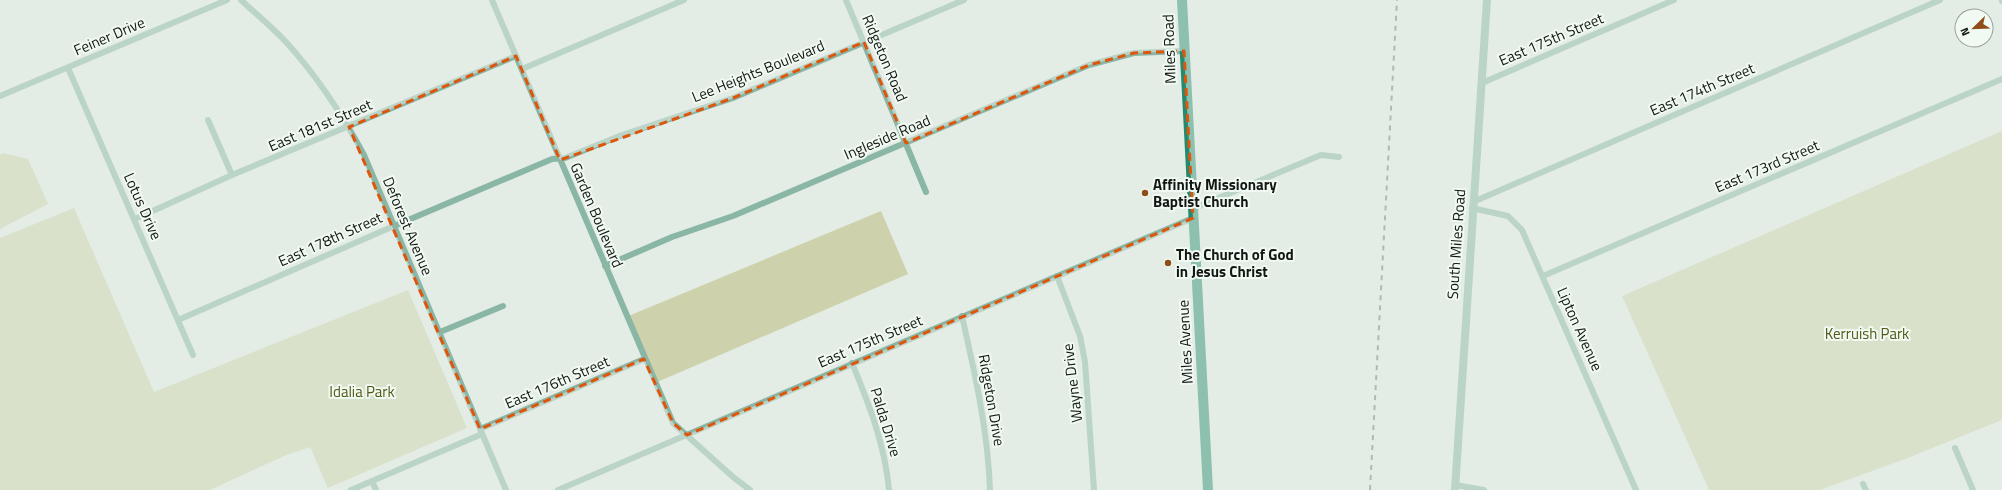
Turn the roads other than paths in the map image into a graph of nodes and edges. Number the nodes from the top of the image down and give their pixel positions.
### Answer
1 (227, 0) edge
2 (241, 0) edge
3 (492, 0) edge
4 (684, 0) edge
5 (846, 0) edge
6 (964, 0) edge
7 (1182, 0) edge
8 (1486, 0) edge
9 (1674, 0) edge
10 (1940, 0) edge
11 (864, 42) junction
12 (1184, 51) junction
13 (516, 56) junction
14 (68, 68) junction
15 (522, 69) junction
16 (2002, 79) edge
17 (1482, 83) junction
18 (0, 96) edge
19 (1186, 96) joint
20 (208, 120) dead end
21 (349, 127) junction
22 (906, 144) junction
23 (1339, 157) dead end
24 (559, 159) junction
25 (232, 175) junction
26 (926, 192) dead end
27 (1473, 205) junction
28 (1193, 213) junction
29 (135, 219) junction
30 (394, 226) junction
31 (605, 266) junction
32 (1057, 276) junction
33 (1543, 276) junction
34 (503, 306) dead end
35 (962, 316) junction
36 (178, 320) junction
37 (440, 332) junction
38 (193, 354) dead end
39 (644, 358) junction
40 (852, 363) junction
41 (481, 432) junction
42 (686, 435) junction
43 (1955, 448) dead end
44 (372, 481) junction
45 (1455, 488) edge
46 (351, 490) edge
47 (376, 490) edge
48 (506, 490) edge
49 (558, 490) edge
50 (750, 490) edge
51 (889, 490) edge
52 (990, 490) edge
53 (1094, 490) edge
54 (1208, 490) edge
55 (1484, 490) edge
56 (1636, 490) edge
57 (1973, 490) edge

1 - 14 street, Feiner Drive
2 - 21 street, Deforest Avenue
3 - 13 street, Garden Boulevard
4 - 15 street
5 - 11 street, Ridgeton Road
6 - 11 street, Lee Heights Boulevard
7 - 12 main road, Miles Road
8 - 17 street, South Miles Road
9 - 17 street, East 175th Street
10 - 27 street, East 174th Street
11 - 22 street, Ridgeton Road
11 - 24 street, Lee Heights Boulevard
12 - 19 main road, Miles Road
12 - 22 street, Ingleside Road
13 - 15 street, Garden Boulevard
13 - 21 street, East 181st Street
14 - 18 street, Feiner Drive
14 - 29 street, Lotus Drive
15 - 24 street, Garden Boulevard
16 - 33 street, East 173rd Street
17 - 27 street, South Miles Road
19 - 28 main road, Miles Avenue
20 - 25 street
21 - 25 street, East 181st Street
21 - 30 street, Deforest Avenue
22 - 26 street, Ridgeton Road
22 - 31 street, Ingleside Road
23 - 28 street, East 175th Street
24 - 30 street, East 178th Street
24 - 31 street, Garden Boulevard
25 - 29 street, East 181st Street
27 - 33 street, Lipton Avenue
27 - 45 street, South Miles Road
28 - 32 street, East 175th Street
28 - 54 main road, Miles Avenue
29 - 36 street, Lotus Drive
30 - 36 street, East 178th Street
30 - 37 street, Deforest Avenue
31 - 39 street, Garden Boulevard
32 - 35 street, East 175th Street
32 - 53 street, Wayne Drive
33 - 56 street, Lipton Avenue
34 - 37 street
35 - 40 street, East 175th Street
35 - 52 street, Ridgeton Drive
36 - 38 street, Lotus Drive
37 - 41 street, Deforest Avenue
39 - 41 street, East 176th Street
39 - 42 street, Garden Boulevard
40 - 42 street, East 175th Street
40 - 51 street, Palda Drive
41 - 44 street, East 176th Street
41 - 48 street, Deforest Avenue
42 - 49 street, East 175th Street
42 - 50 street, Garden Boulevard
43 - 57 street
44 - 46 street, East 176th Street
44 - 47 street
45 - 55 street

